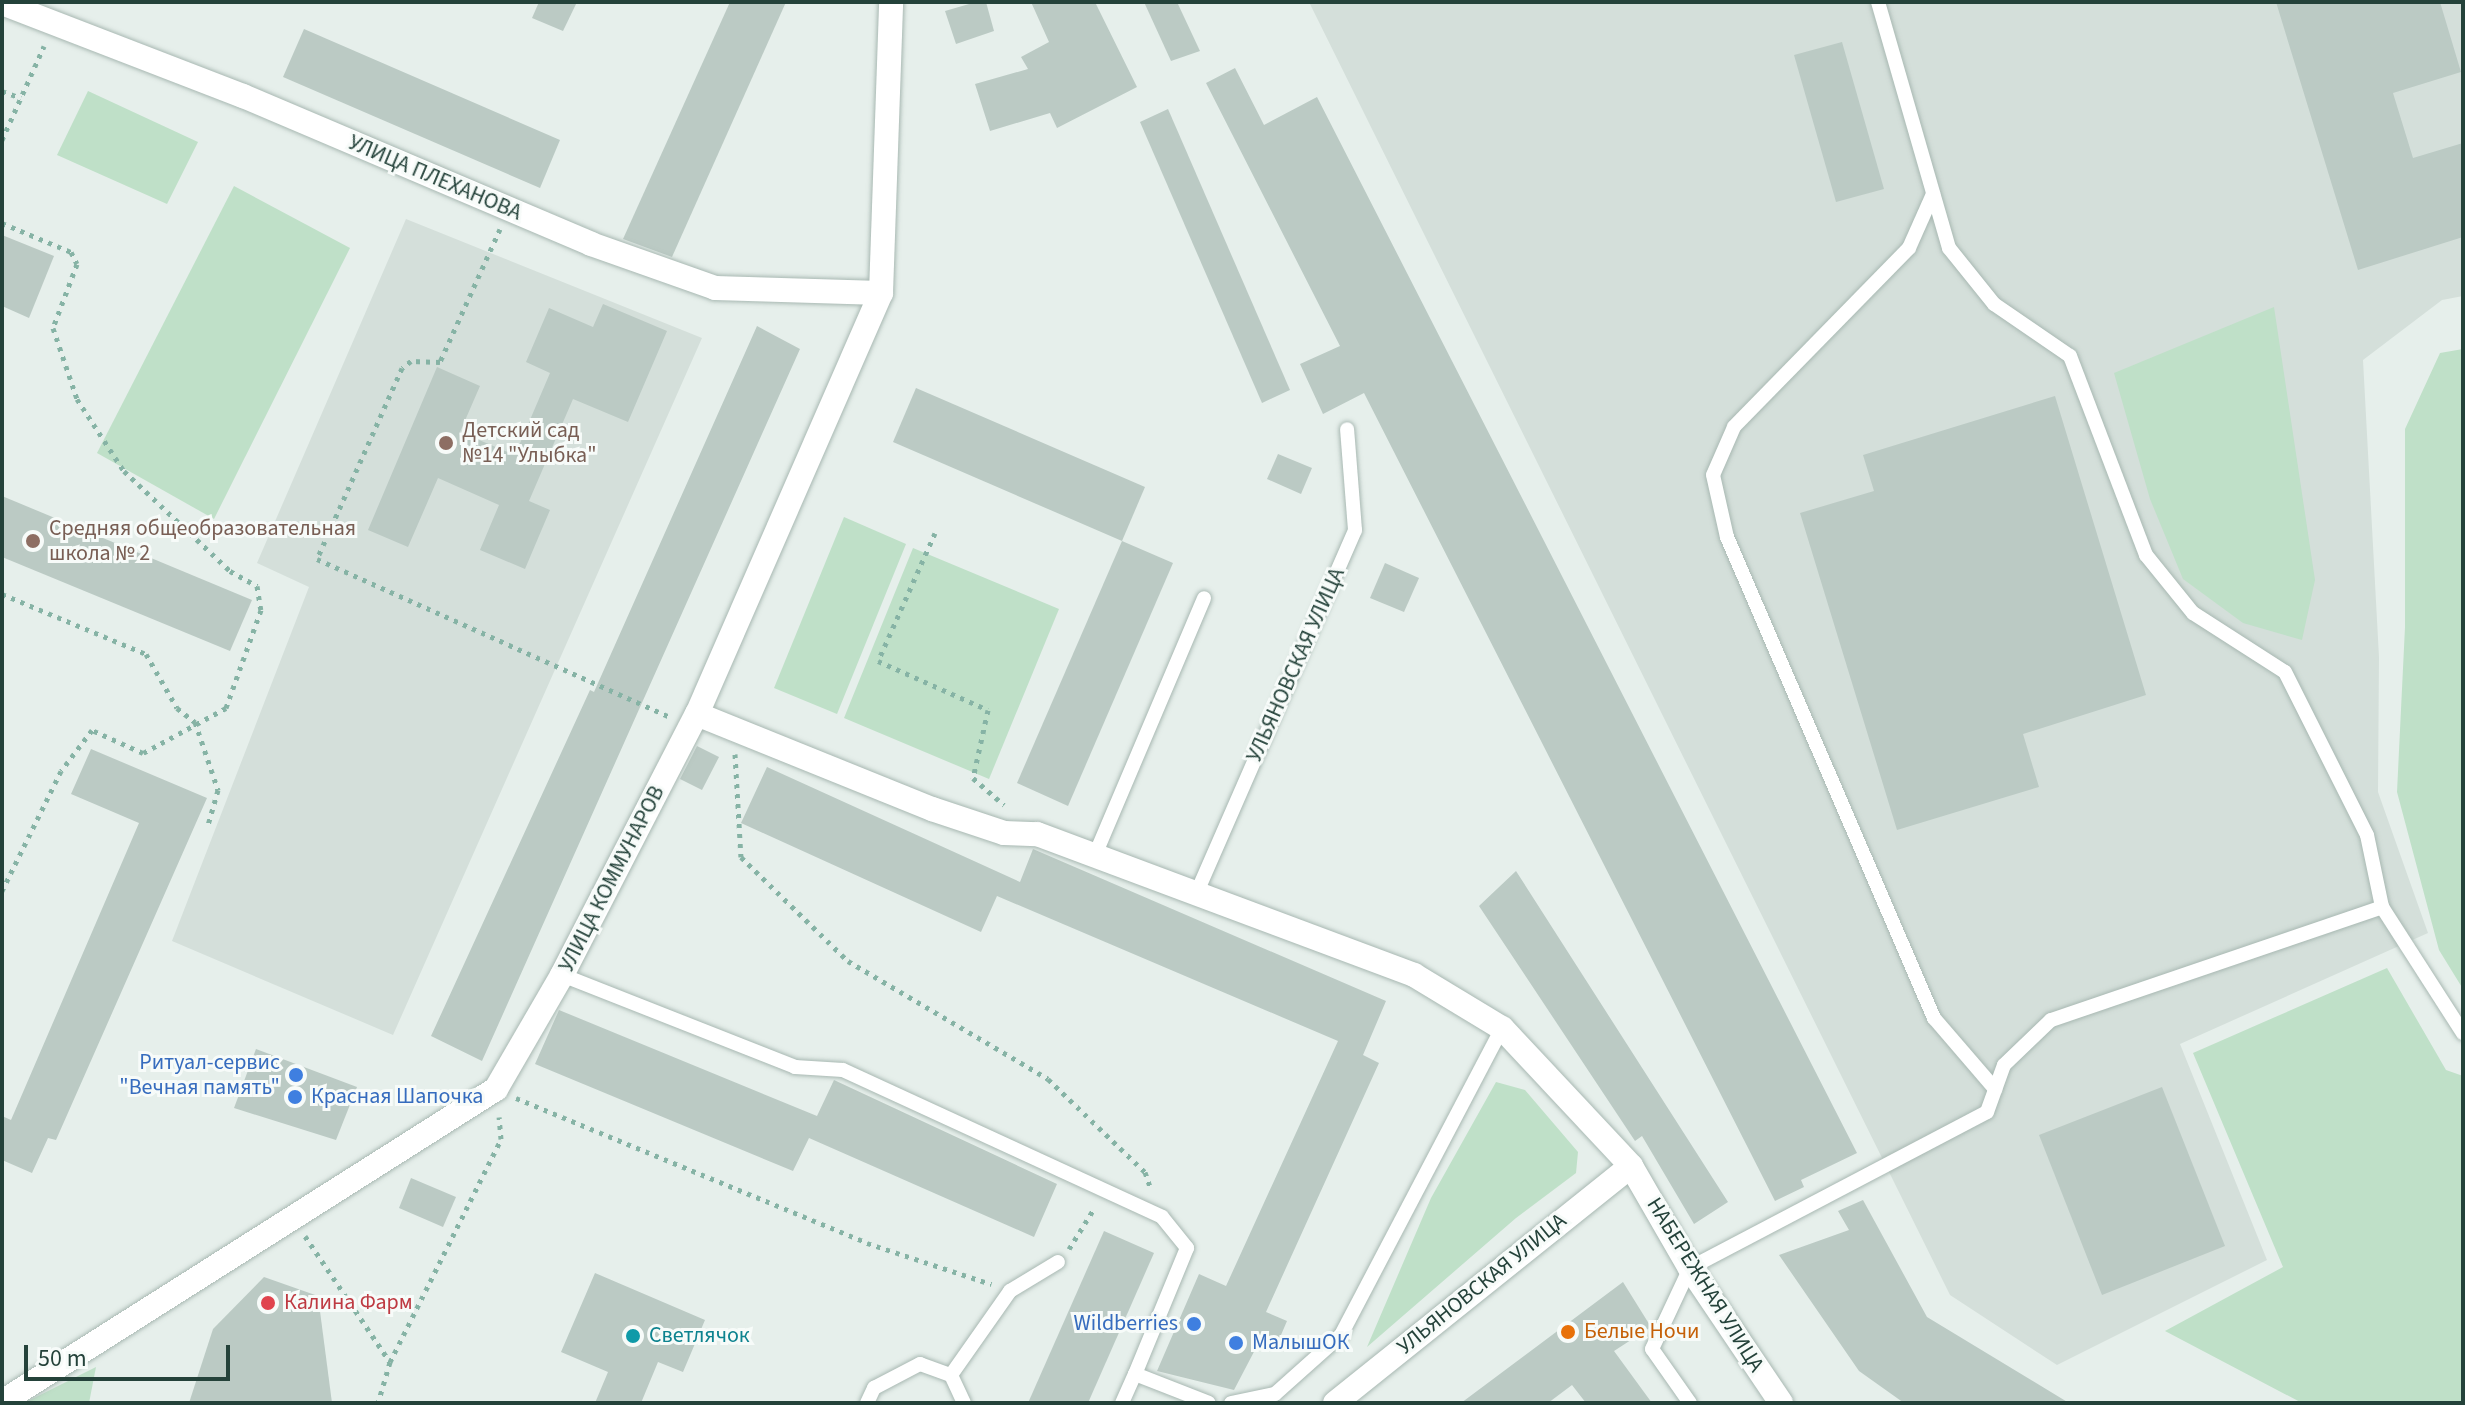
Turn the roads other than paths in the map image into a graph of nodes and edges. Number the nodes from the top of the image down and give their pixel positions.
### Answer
1 (891, 2) edge
2 (1878, 2) edge
3 (2, 3) edge
4 (1933, 194) junction
5 (881, 293) junction
6 (1347, 429) dead end
7 (1204, 598) dead end
8 (694, 720) junction
9 (1095, 855) junction
10 (1197, 892) junction
11 (2382, 907) junction
12 (562, 975) junction
13 (1502, 1028) junction
14 (2463, 1033) edge
15 (1995, 1089) junction
16 (1631, 1166) junction
17 (1058, 1262) road end
18 (1690, 1268) junction
19 (1135, 1374) junction
20 (951, 1375) junction
21 (2, 1402) edge
22 (867, 1403) edge
23 (964, 1403) edge
24 (1122, 1403) edge
25 (1209, 1403) edge
26 (1231, 1403) edge
27 (1335, 1403) edge
28 (1690, 1403) edge
29 (1781, 1403) edge

1 - 5 street, УЛИЦА КОММУНАРОВ
2 - 4 lane
3 - 5 street, УЛИЦА ПЛЕХАНОВА
4 - 11 lane
4 - 15 lane
5 - 8 street, УЛИЦА КОММУНАРОВ
6 - 10 lane, УЛЬЯНОВСКАЯ УЛИЦА
7 - 9 lane
8 - 9 street, НАБЕРЕЖНАЯ УЛИЦА
8 - 12 street, УЛИЦА КОММУНАРОВ
9 - 10 street, НАБЕРЕЖНАЯ УЛИЦА
10 - 13 street, НАБЕРЕЖНАЯ УЛИЦА
11 - 14 lane
11 - 15 lane
12 - 19 lane
12 - 21 street, УЛИЦА КОММУНАРОВ
13 - 16 street, НАБЕРЕЖНАЯ УЛИЦА
13 - 26 lane
15 - 18 lane
16 - 18 street, НАБЕРЕЖНАЯ УЛИЦА
16 - 27 street, УЛЬЯНОВСКАЯ УЛИЦА
17 - 20 lane
18 - 28 lane
18 - 29 street, НАБЕРЕЖНАЯ УЛИЦА
19 - 24 lane
19 - 25 lane
20 - 22 lane
20 - 23 lane

